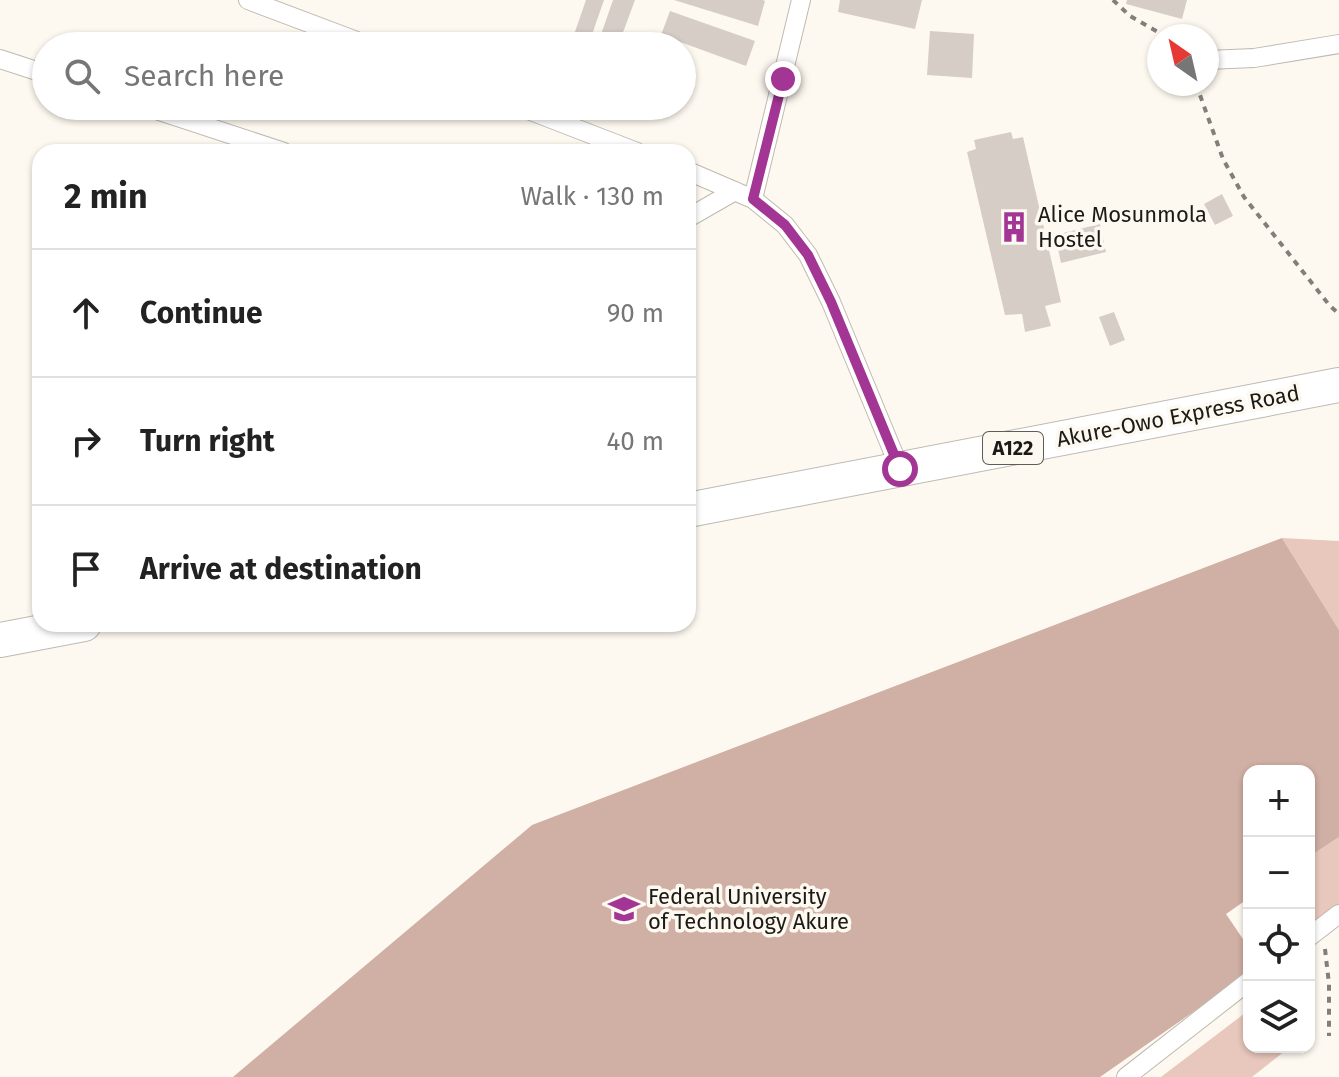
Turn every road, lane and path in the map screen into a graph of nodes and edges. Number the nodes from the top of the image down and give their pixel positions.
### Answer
1 (248, 0) edge
2 (801, 0) edge
3 (1113, 0) edge
4 (1147, 26) edge
5 (333, 32) edge
6 (1339, 44) edge
7 (0, 59) edge
8 (1219, 59) edge
9 (32, 69) edge
10 (1200, 96) edge
11 (187, 120) edge
12 (554, 120) edge
13 (260, 144) edge
14 (616, 144) edge
15 (696, 174) edge
16 (735, 191) junction
17 (753, 199) junction
18 (696, 213) edge
19 (1339, 314) edge
20 (1339, 385) edge
21 (900, 469) junction
22 (696, 508) edge
23 (42, 632) edge
24 (0, 640) edge
25 (1339, 914) edge
26 (1316, 932) edge
27 (1243, 986) edge
28 (1329, 1036) dead end
29 (1126, 1077) edge

1 - 5 street
2 - 17 street
3 - 4 path
6 - 8 street
7 - 9 street
10 - 19 path
11 - 13 street
12 - 14 street
15 - 16 street
16 - 17 street
16 - 18 street
17 - 21 street
20 - 21 highway, Akure-Owo Express Road / A122
21 - 22 highway, Akure-Owo Express Road / A122
23 - 24 highway
25 - 26 street
26 - 28 path
27 - 29 street

